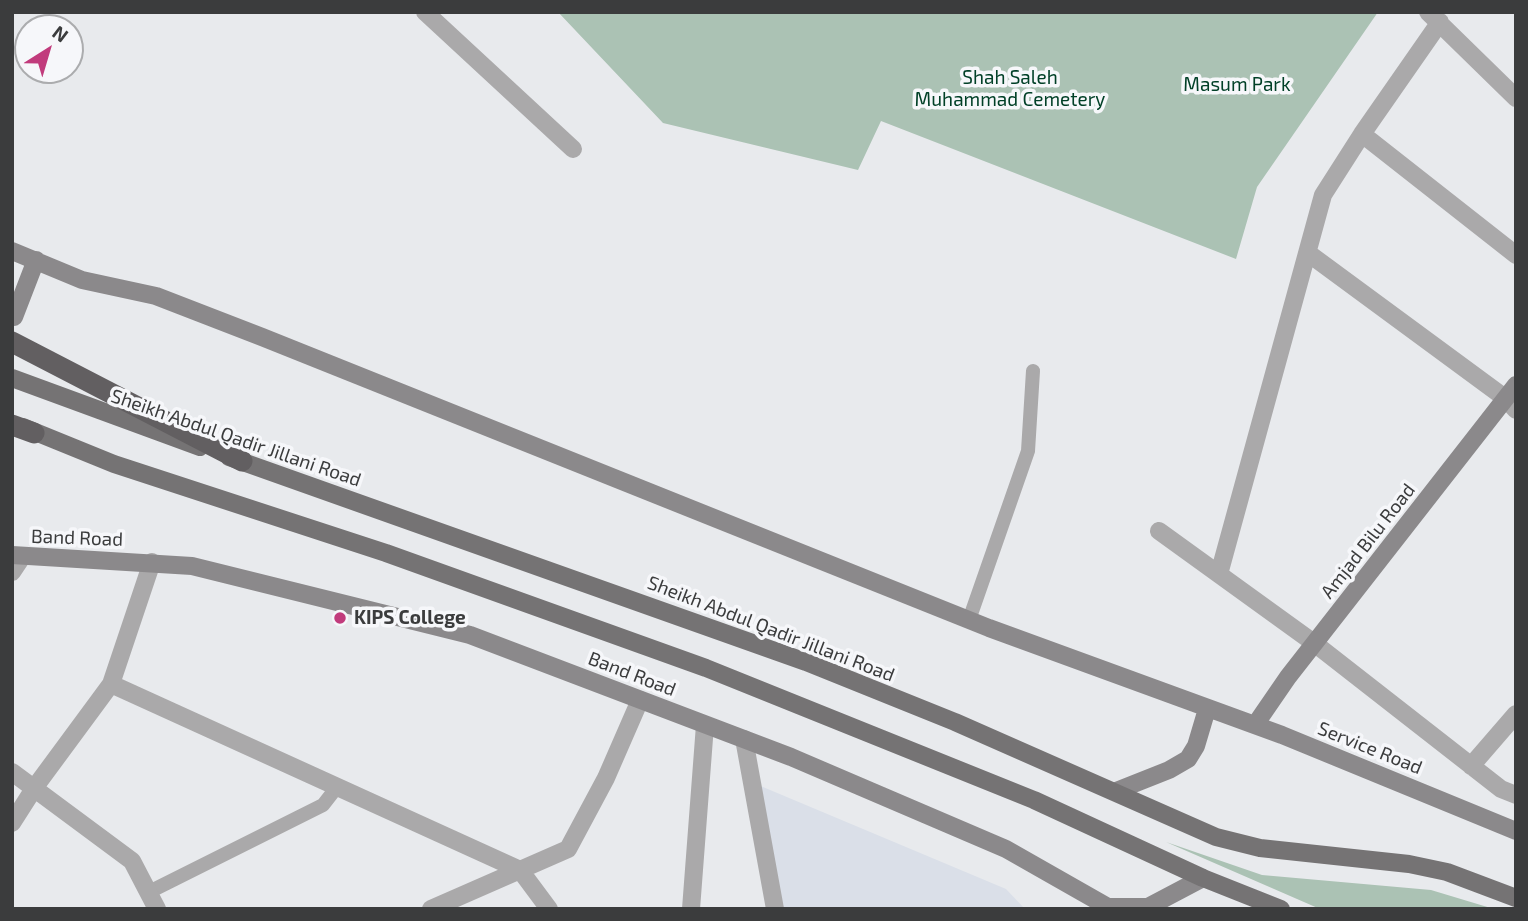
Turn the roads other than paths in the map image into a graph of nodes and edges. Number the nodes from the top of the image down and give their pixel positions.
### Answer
1 (425, 12) edge
2 (1434, 17) edge
3 (1516, 99) edge
4 (1362, 134) junction
5 (573, 149) dead end
6 (12, 251) edge
7 (1308, 253) junction
8 (1516, 255) edge
9 (36, 260) junction
10 (14, 317) dead end
11 (12, 342) edge
12 (1032, 371) dead end
13 (12, 378) edge
14 (1512, 398) edge
15 (12, 423) edge
16 (34, 433) joint
17 (242, 461) junction
18 (1159, 531) dead end
19 (15, 562) edge
20 (152, 562) junction
21 (1219, 574) junction
22 (970, 620) junction
23 (1314, 643) junction
24 (111, 684) junction
25 (640, 700) junction
26 (1207, 709) junction
27 (1516, 714) edge
28 (705, 725) junction
29 (1255, 725) junction
30 (744, 739) junction
31 (1471, 766) junction
32 (12, 772) edge
33 (35, 787) junction
34 (337, 787) junction
35 (1116, 791) junction
36 (1516, 795) edge
37 (12, 823) edge
38 (1516, 831) edge
39 (520, 870) junction
40 (1203, 878) junction
41 (149, 892) junction
42 (1516, 898) edge
43 (1148, 908) edge
44 (157, 909) edge
45 (431, 909) edge
46 (548, 909) edge
47 (691, 909) edge
48 (775, 909) edge
49 (1281, 909) edge

1 - 5 street
2 - 3 street
2 - 4 street
4 - 7 street
4 - 8 street
6 - 9 main road
7 - 14 street
7 - 21 street
9 - 10 main road
9 - 22 main road
11 - 17 highway
12 - 22 lane
13 - 17 main road, Sheikh Abdul Qadir Jillani Road
14 - 23 main road, Amjad Bilu Road
15 - 16 highway
16 - 40 main road
17 - 35 main road, Sheikh Abdul Qadir Jillani Road
18 - 21 street
19 - 20 main road, Band Road
20 - 24 street
20 - 25 main road, Band Road
21 - 23 street
22 - 26 main road
23 - 29 main road, Amjad Bilu Road
23 - 31 street
24 - 33 street
24 - 34 street
25 - 28 main road, Band Road
25 - 39 street
26 - 29 main road, Service Road
26 - 35 main road
27 - 31 street
28 - 30 main road, Band Road
28 - 47 street
29 - 38 main road, Service Road
30 - 43 main road, Band Road
30 - 48 street
31 - 36 street
32 - 33 street
33 - 37 street
33 - 41 street
34 - 39 street
34 - 41 lane
35 - 42 main road, Sheikh Abdul Qadir Jillani Road
39 - 45 street
39 - 46 street
40 - 43 main road, Band Road
40 - 49 main road
41 - 44 street

